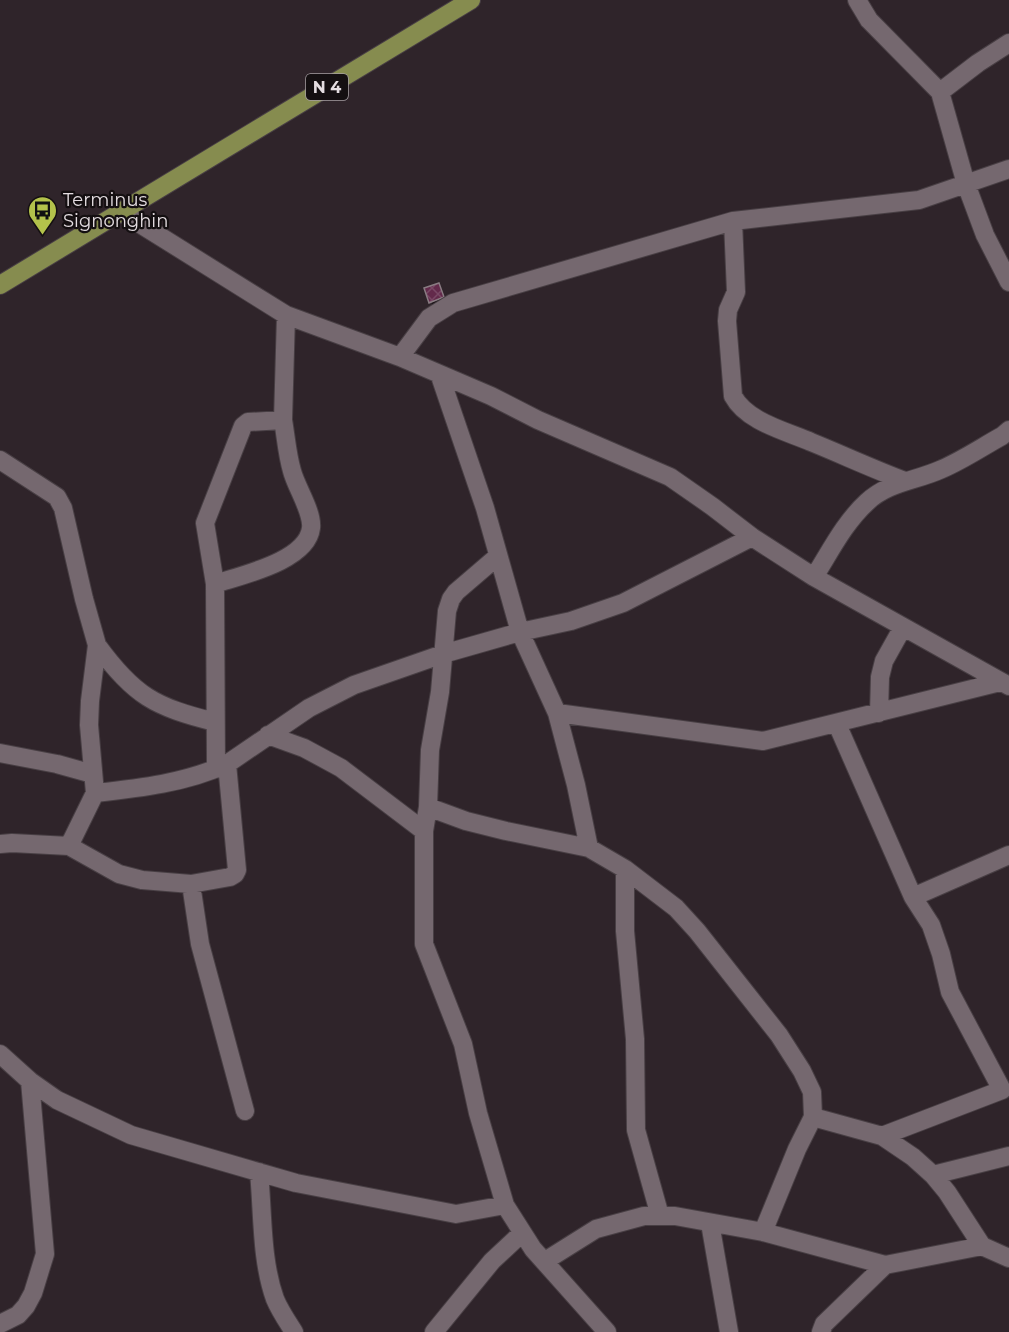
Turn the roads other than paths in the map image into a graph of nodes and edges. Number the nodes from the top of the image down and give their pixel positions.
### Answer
1 (471, 0) edge
2 (857, 0) edge
3 (1009, 43) edge
4 (940, 92) junction
5 (1009, 169) edge
6 (966, 184) junction
7 (121, 212) junction
8 (733, 221) junction
9 (1009, 282) edge
10 (0, 285) edge
11 (286, 315) junction
12 (400, 357) junction
13 (441, 376) junction
14 (284, 420) junction
15 (1007, 435) edge
16 (0, 460) edge
17 (905, 481) junction
18 (752, 537) junction
19 (498, 556) junction
20 (814, 577) junction
21 (215, 584) junction
22 (903, 627) junction
23 (520, 632) junction
24 (97, 645) junction
25 (443, 654) junction
26 (1004, 684) edge
27 (557, 713) junction
28 (879, 713) junction
29 (215, 722) junction
30 (837, 724) junction
31 (268, 735) junction
32 (0, 753) edge
33 (222, 766) junction
34 (93, 774) junction
35 (95, 793) junction
36 (428, 807) junction
37 (424, 831) junction
38 (0, 844) edge
39 (69, 846) junction
40 (589, 848) junction
41 (1009, 855) edge
42 (625, 869) junction
43 (191, 884) junction
44 (913, 897) junction
45 (0, 1054) edge
46 (30, 1081) junction
47 (1006, 1090) edge
48 (245, 1111) dead end
49 (813, 1117) junction
50 (882, 1136) junction
51 (1009, 1156) edge
52 (259, 1173) junction
53 (933, 1175) junction
54 (504, 1205) junction
55 (660, 1216) junction
56 (710, 1223) junction
57 (763, 1232) junction
58 (522, 1233) junction
59 (982, 1246) junction
60 (1009, 1258) edge
61 (545, 1261) junction
62 (885, 1265) junction
63 (0, 1324) edge
64 (294, 1332) edge
65 (434, 1332) edge
66 (607, 1332) edge
67 (729, 1332) edge
68 (821, 1332) edge

1 - 7 highway, N 4
2 - 4 street
3 - 4 street
4 - 6 street
5 - 6 street
6 - 8 street
6 - 9 street
7 - 10 highway, N 4
7 - 11 street
8 - 12 street
8 - 17 street
11 - 12 street
11 - 14 street
12 - 13 street
13 - 18 street
13 - 19 street
14 - 21 street
14 - 21 street
15 - 17 street
16 - 24 street
17 - 20 street
18 - 20 street
18 - 23 street
19 - 23 street
19 - 25 street
20 - 22 street
21 - 29 street
22 - 26 street
22 - 28 street
23 - 25 street
23 - 27 street
24 - 29 street
24 - 34 street
25 - 31 street
25 - 36 street
26 - 28 street
27 - 30 street
27 - 40 street
28 - 30 street
29 - 33 street
30 - 44 street
31 - 33 street
31 - 37 street
32 - 34 street
33 - 35 street
33 - 43 street
34 - 35 street
35 - 39 street
36 - 37 street
36 - 40 street
37 - 54 street
38 - 39 street
39 - 43 street
40 - 42 street
41 - 44 street
42 - 49 street
42 - 55 street
43 - 48 street
44 - 47 street
45 - 46 street
46 - 52 street
46 - 63 street
47 - 50 street
49 - 50 street
49 - 57 street
50 - 53 street
51 - 53 street
52 - 54 street
52 - 64 street
53 - 59 street
54 - 58 street
55 - 56 street
55 - 61 street
56 - 57 street
56 - 67 street
57 - 62 street
58 - 61 street
58 - 65 street
59 - 60 street
59 - 62 street
61 - 66 street
62 - 68 street

